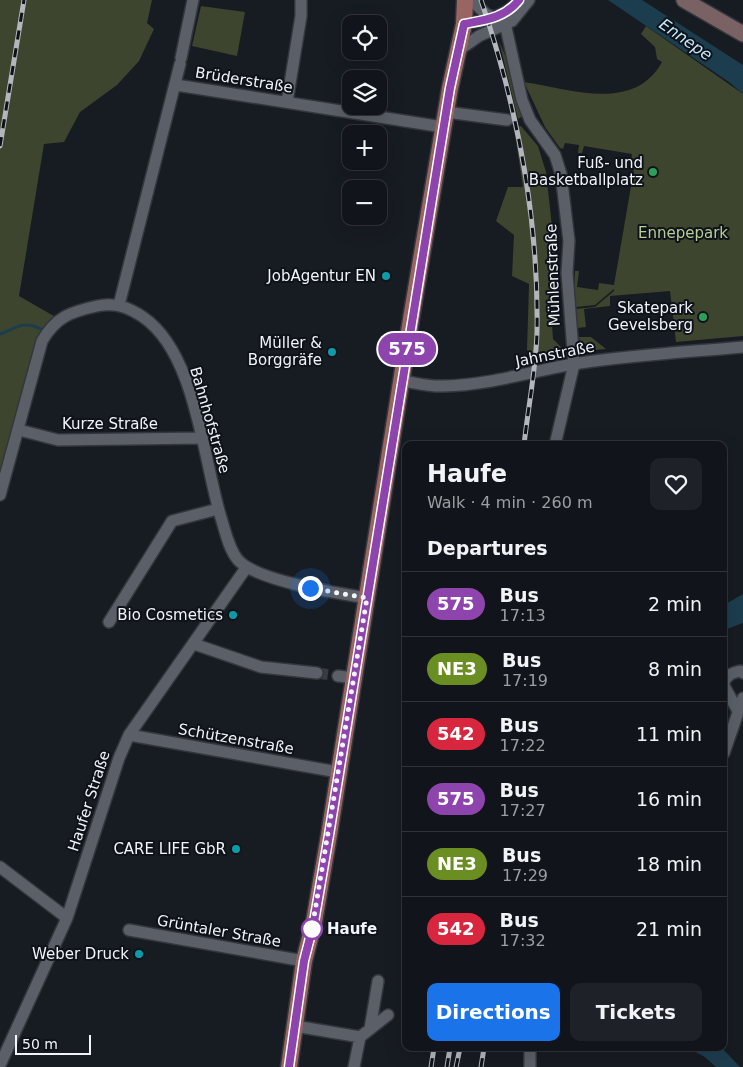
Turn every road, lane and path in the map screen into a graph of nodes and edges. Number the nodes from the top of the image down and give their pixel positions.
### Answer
1 (193, 0) edge
2 (301, 0) edge
3 (465, 0) edge
4 (472, 0) edge
5 (519, 0) edge
6 (529, 0) edge
7 (684, 0) edge
8 (501, 19) junction
9 (464, 24) junction
10 (743, 34) edge
11 (459, 50) junction
12 (176, 85) junction
13 (287, 102) junction
14 (444, 119) junction
15 (507, 120) dead end
16 (119, 305) junction
17 (743, 347) edge
18 (574, 364) junction
19 (402, 381) junction
20 (19, 430) junction
21 (202, 438) junction
22 (556, 441) edge
23 (0, 495) edge
24 (218, 509) junction
25 (246, 568) junction
26 (367, 598) junction
27 (109, 622) dead end
28 (194, 644) junction
29 (318, 673) tunnel mouth
30 (743, 673) edge
31 (727, 677) edge
32 (727, 690) edge
33 (743, 698) edge
34 (738, 711) junction
35 (129, 735) junction
36 (727, 744) edge
37 (338, 772) junction
38 (0, 867) edge
39 (67, 918) junction
40 (129, 930) dead end
41 (304, 961) junction
42 (378, 981) dead end
43 (388, 1016) dead end
44 (295, 1026) junction
45 (370, 1029) junction
46 (360, 1037) junction
47 (530, 1051) edge
48 (0, 1065) edge
49 (289, 1067) edge
50 (354, 1067) edge
51 (530, 1067) edge

1 - 12 street
2 - 13 street
3 - 9 main road
4 - 8 street
5 - 8 street
6 - 8 street
7 - 10 main road
8 - 9 street
8 - 11 street
8 - 18 street, Mühlenstraße
9 - 11 main road
11 - 14 main road
12 - 13 street, Brüderstraße
12 - 16 street, Brüderstraße
13 - 14 street, Brüderstraße
14 - 15 street, Brüderstraße
14 - 19 main road
16 - 20 street
16 - 21 street, Bahnhofstraße
17 - 18 street, Jahnstraße
18 - 19 street, Jahnstraße
18 - 22 street, Mühlenstraße
19 - 26 main road
20 - 21 street, Kurze Straße
20 - 23 street
21 - 24 street, Bahnhofstraße
24 - 25 street, Bahnhofstraße
24 - 27 street
25 - 26 street
25 - 28 street, Haufer Straße
26 - 37 main road
28 - 29 street
28 - 35 street, Haufer Straße
30 - 31 street
32 - 34 street
33 - 34 street
34 - 36 street
35 - 37 street, Schützenstraße
35 - 39 street, Haufer Straße
37 - 41 main road
38 - 39 street
39 - 48 street, Haufer Straße
40 - 41 street, Grüntaler Straße
41 - 44 main road
42 - 45 street
43 - 45 street
44 - 46 street
44 - 49 main road
45 - 46 street
46 - 50 street
47 - 51 street

